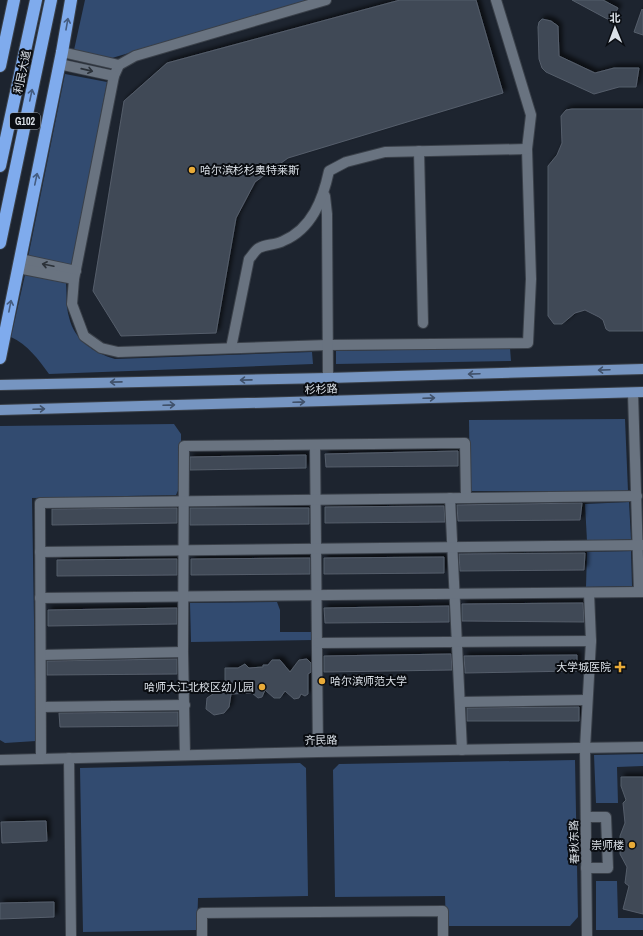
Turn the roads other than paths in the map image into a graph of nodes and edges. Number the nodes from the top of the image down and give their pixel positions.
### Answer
1 (14, 0) edge
2 (36, 0) edge
3 (51, 0) edge
4 (71, 0) edge
5 (326, 0) edge
6 (496, 0) edge
7 (61, 58) junction
8 (119, 65) junction
9 (0, 66) edge
10 (114, 76) junction
11 (527, 149) junction
12 (419, 151) junction
13 (0, 166) edge
14 (324, 194) junction
15 (0, 243) edge
16 (19, 264) junction
17 (75, 275) junction
18 (423, 322) dead end
19 (328, 345) junction
20 (231, 348) junction
21 (0, 358) edge
22 (643, 369) edge
23 (328, 378) junction
24 (0, 385) edge
25 (638, 392) edge
26 (0, 410) edge
27 (639, 435) edge
28 (315, 445) junction
29 (640, 483) edge
30 (637, 496) junction
31 (450, 498) junction
32 (466, 498) junction
33 (316, 500) junction
34 (184, 501) junction
35 (641, 545) edge
36 (452, 548) junction
37 (316, 549) junction
38 (184, 551) junction
39 (40, 552) junction
40 (641, 592) edge
41 (589, 593) junction
42 (454, 594) junction
43 (317, 596) junction
44 (183, 597) junction
45 (40, 598) junction
46 (591, 641) junction
47 (457, 642) junction
48 (318, 643) junction
49 (183, 652) junction
50 (41, 655) junction
51 (587, 700) junction
52 (460, 702) junction
53 (185, 704) junction
54 (42, 707) junction
55 (643, 747) edge
56 (585, 748) junction
57 (462, 750) junction
58 (318, 752) junction
59 (185, 755) junction
60 (69, 758) junction
61 (42, 759) junction
62 (0, 760) edge
63 (586, 816) junction
64 (586, 868) junction
65 (71, 936) edge
66 (202, 936) edge
67 (443, 936) edge
68 (587, 936) edge

1 - 9 highway
2 - 13 highway, 利民大道 / G102
15 -> 3 highway, 利民大道 / G102
7 -> 4 highway
5 - 8 lane
6 - 11 lane
7 - 8 lane
7 -> 10 lane
16 -> 7 highway
8 - 10 lane
10 - 17 lane
11 - 12 lane
11 - 19 lane
12 - 14 lane
12 - 18 lane
14 - 19 lane
14 - 20 lane
16 - 17 lane
21 -> 16 highway
17 - 20 lane
19 - 20 lane
19 - 23 lane
22 -> 23 main road, 杉杉路
23 -> 24 main road, 杉杉路
26 -> 25 main road, 杉杉路
25 - 27 lane
27 - 29 lane
28 - 32 lane
28 - 33 lane
28 - 34 lane
29 - 30 lane
30 - 32 lane
30 - 35 lane
31 - 32 lane
31 - 33 lane
31 - 36 lane
33 - 34 lane
33 - 37 lane
34 - 38 lane
34 - 39 lane
35 - 36 lane
35 - 40 lane
36 - 37 lane
36 - 42 lane
37 - 38 lane
37 - 43 lane
38 - 39 lane
38 - 44 lane
39 - 45 lane
40 - 41 lane
41 - 42 lane
41 - 46 lane, 春秋东路
42 - 43 lane
42 - 47 lane
43 - 44 lane
43 - 48 lane
44 - 45 lane
44 - 49 lane
45 - 50 lane
46 - 47 lane
46 - 51 lane, 春秋东路
47 - 48 lane
47 - 52 lane
48 - 58 lane
49 - 50 lane
49 - 53 lane
50 - 54 lane
51 - 52 lane
51 - 56 lane, 春秋东路
52 - 57 lane
53 - 54 lane
53 - 59 lane
54 - 61 lane
55 - 56 lane, 齐民路
56 - 57 lane, 齐民路
56 - 63 lane, 春秋东路
57 - 58 lane, 齐民路
58 - 59 lane, 齐民路
59 - 60 lane, 齐民路
60 - 61 lane, 齐民路
60 - 65 lane
61 - 62 lane, 齐民路
63 - 64 lane, 春秋东路
63 - 64 lane
64 - 68 lane, 春秋东路
66 - 67 lane

